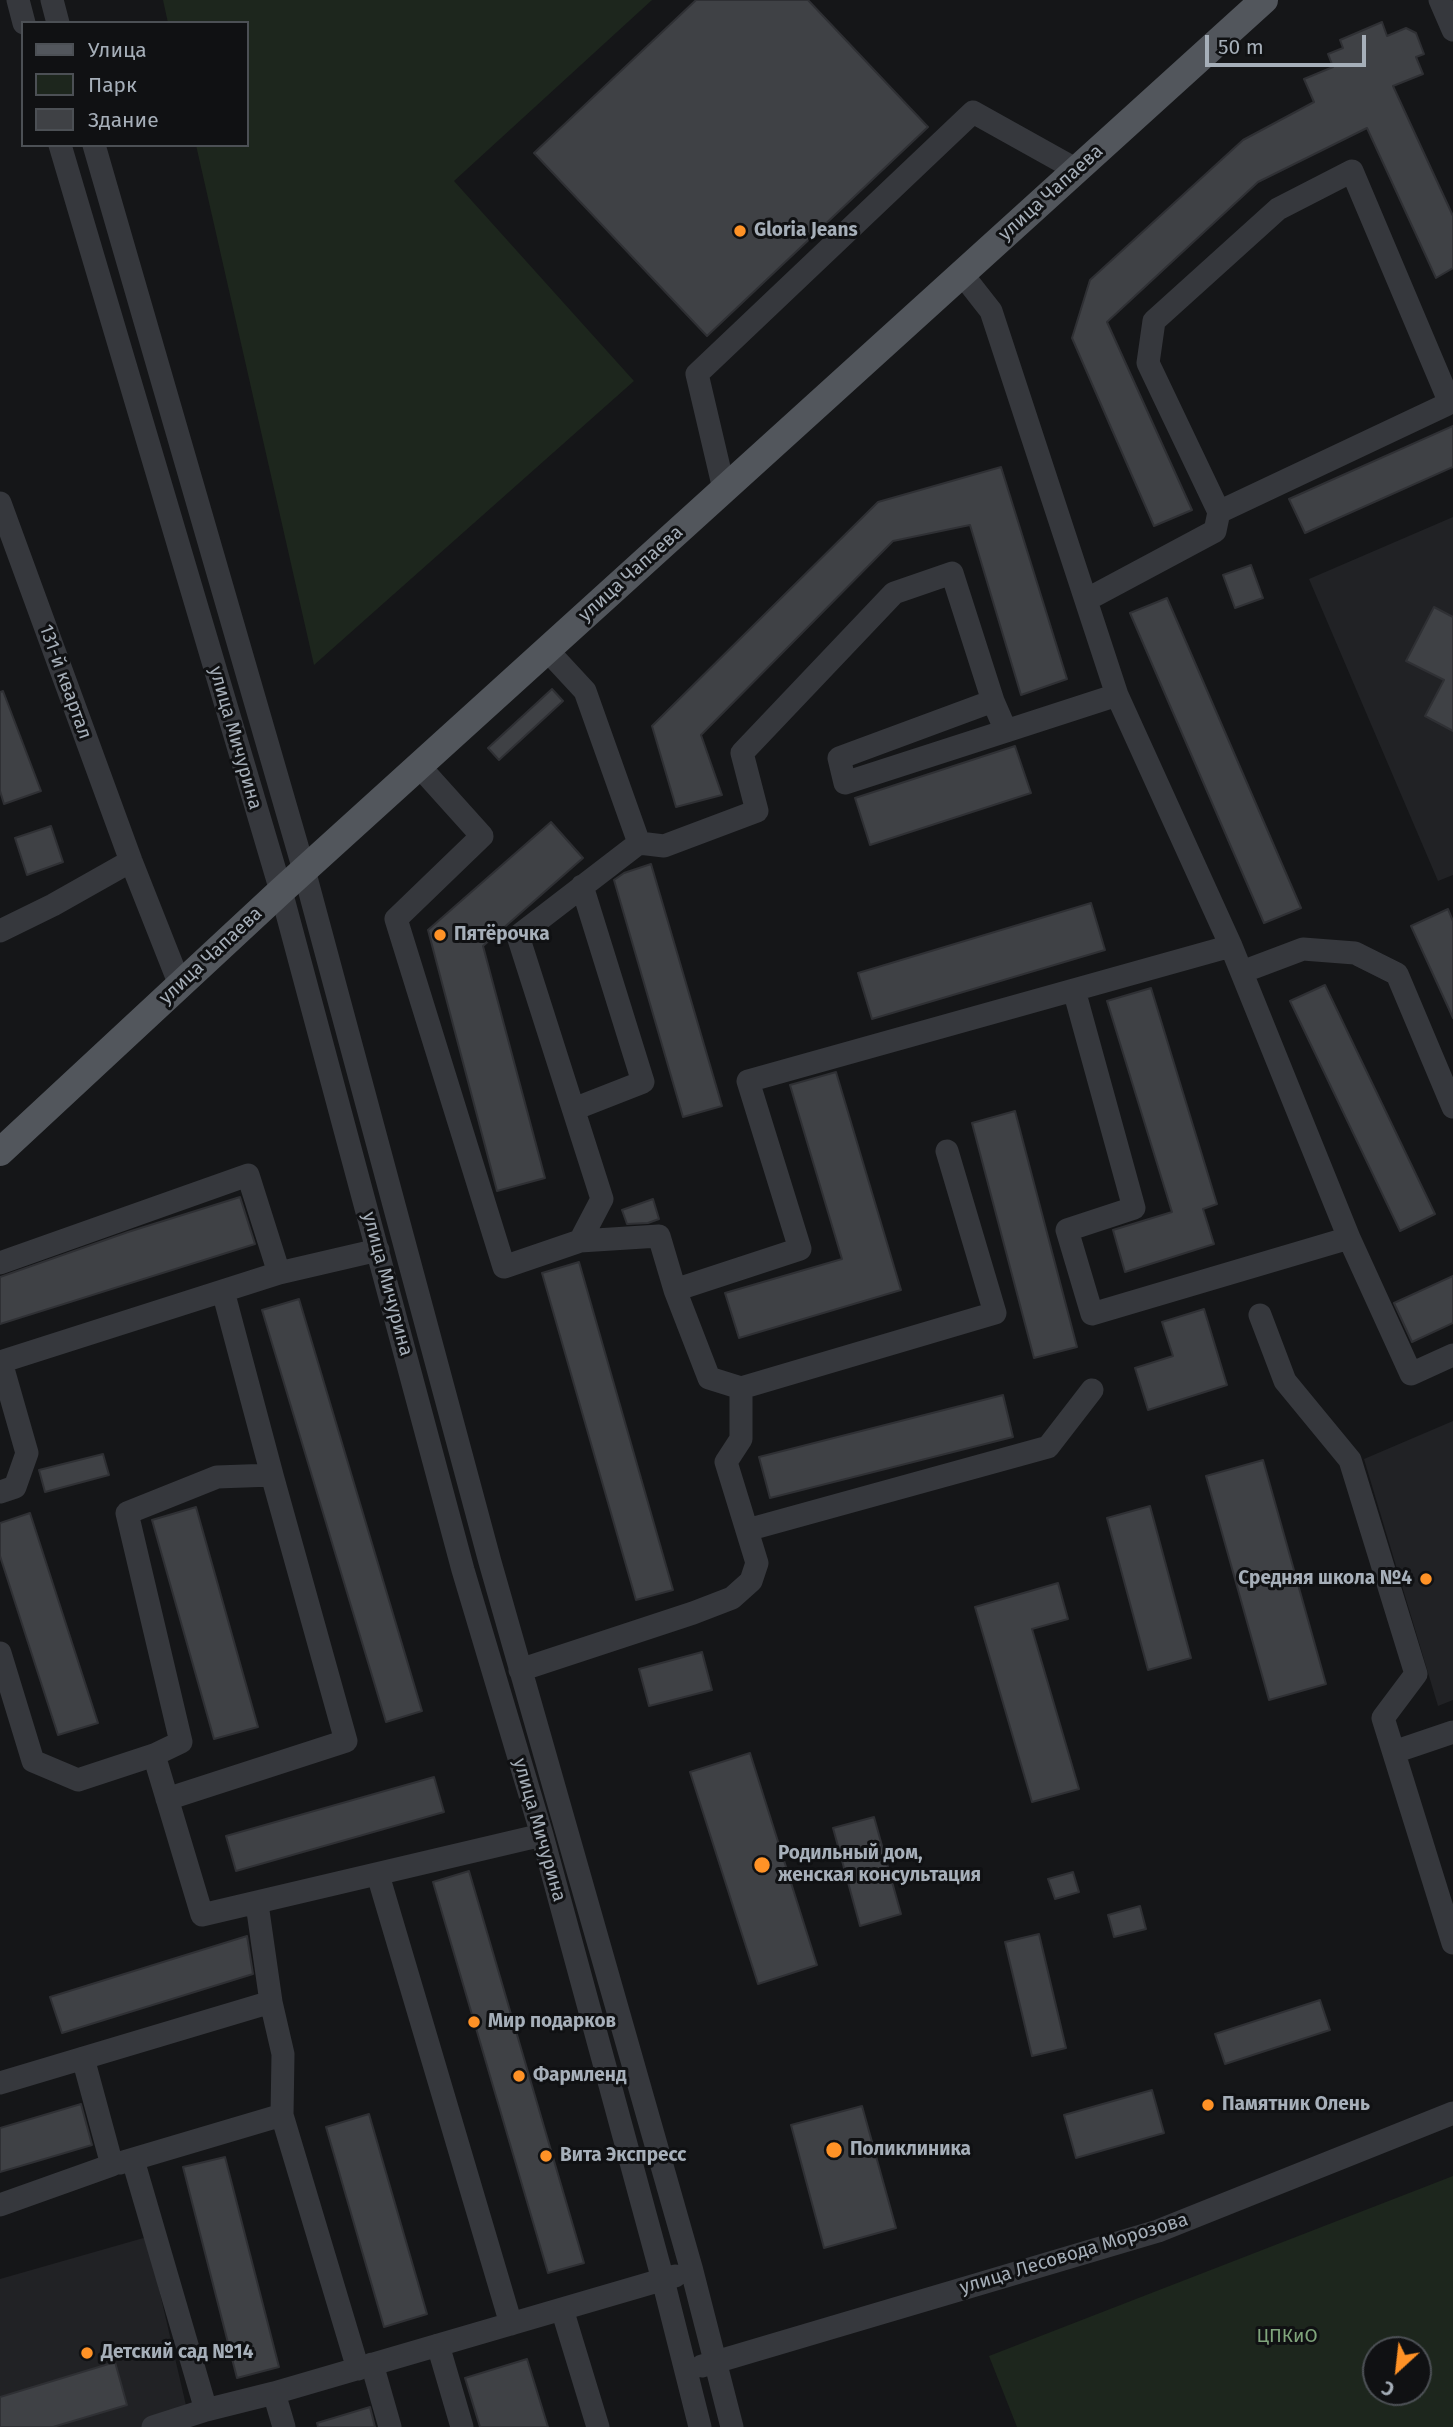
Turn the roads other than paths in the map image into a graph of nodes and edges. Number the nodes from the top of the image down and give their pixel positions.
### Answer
1 (18, 0) edge
2 (52, 0) edge
3 (1264, 0) edge
4 (1440, 0) edge
5 (23, 21) edge
6 (57, 21) edge
7 (1453, 30) edge
8 (62, 147) edge
9 (95, 147) edge
10 (1077, 170) junction
11 (961, 274) junction
12 (1452, 402) edge
13 (724, 489) junction
14 (0, 503) edge
15 (1219, 512) junction
16 (1086, 600) junction
17 (547, 650) junction
18 (1117, 695) junction
19 (993, 701) junction
20 (1006, 731) junction
21 (419, 766) junction
22 (639, 843) junction
23 (131, 860) junction
24 (304, 870) junction
25 (582, 886) junction
26 (281, 891) junction
27 (0, 931) edge
28 (1231, 946) junction
29 (1242, 972) junction
30 (180, 985) junction
31 (1074, 990) junction
32 (1453, 1107) edge
33 (574, 1109) junction
34 (947, 1151) dead end
35 (0, 1152) edge
36 (1349, 1238) junction
37 (580, 1241) junction
38 (378, 1250) junction
39 (0, 1263) edge
40 (279, 1273) junction
41 (675, 1290) junction
42 (223, 1291) junction
43 (1260, 1315) dead end
44 (1453, 1355) edge
45 (1, 1362) edge
46 (740, 1388) junction
47 (1092, 1390) dead end
48 (272, 1475) junction
49 (0, 1492) edge
50 (747, 1530) junction
51 (0, 1653) edge
52 (520, 1670) junction
53 (1453, 1732) edge
54 (1394, 1752) junction
55 (153, 1755) junction
56 (167, 1798) junction
57 (542, 1835) junction
58 (378, 1875) junction
59 (257, 1904) junction
60 (1453, 1944) edge
61 (271, 2002) junction
62 (83, 2059) junction
63 (0, 2083) edge
64 (1453, 2113) edge
65 (282, 2115) junction
66 (122, 2162) junction
67 (0, 2205) edge
68 (692, 2271) junction
69 (663, 2280) junction
70 (562, 2309) junction
71 (511, 2324) junction
72 (438, 2345) junction
73 (716, 2363) junction
74 (365, 2366) junction
75 (685, 2370) junction
76 (274, 2393) junction
77 (206, 2410) junction
78 (153, 2427) edge
79 (284, 2427) edge
80 (390, 2427) edge
81 (462, 2427) edge
82 (598, 2427) edge
83 (700, 2427) edge
84 (732, 2427) edge

1 - 5 street
2 - 6 street
3 - 10 main road, улица Чапаева
4 - 7 street
8 - 26 street, улица Мичурина
9 - 24 street, улица Мичурина
10 - 11 main road, улица Чапаева
10 - 13 street
11 - 13 main road, улица Чапаева
11 - 16 street
12 - 15 street
12 - 15 street
13 - 17 main road, улица Чапаева
14 - 23 street, 131-й квартал
15 - 16 street
16 - 18 street
17 - 21 main road, улица Чапаева
17 - 22 street
18 - 20 street
18 - 28 street
19 - 20 street
19 - 20 street
19 - 22 street
21 - 24 main road, улица Чапаева
21 - 37 street
22 - 25 street
23 - 27 street
23 - 30 street, 131-й квартал
24 - 26 main road, улица Чапаева
24 - 52 street, улица Мичурина
25 - 33 street
25 - 33 street
26 - 30 main road, улица Чапаева
26 - 38 street, улица Мичурина
28 - 29 street
28 - 31 street
29 - 32 street
29 - 36 street
30 - 35 main road, улица Чапаева
31 - 36 street
31 - 41 street
33 - 37 street
34 - 46 street
36 - 44 street
37 - 41 street
38 - 40 street
38 - 57 street, улица Мичурина
39 - 40 street
40 - 42 street
41 - 46 street
42 - 45 street
42 - 48 street
43 - 54 street
45 - 49 street
46 - 50 street
47 - 50 street
48 - 55 street
48 - 56 street
50 - 52 street
51 - 55 street
52 - 68 street, улица Мичурина
53 - 54 street
54 - 60 street
55 - 56 street
56 - 59 street
57 - 58 street
57 - 69 street, улица Мичурина
58 - 59 street
58 - 71 street
59 - 61 street
61 - 62 street
61 - 65 street
62 - 63 street
62 - 66 street
64 - 73 street, улица Лесовода Морозова
65 - 66 street
65 - 74 street
66 - 67 street
66 - 77 street
68 - 69 street
68 - 73 street, улица Мичурина
69 - 70 street
69 - 75 street, улица Мичурина
70 - 71 street
70 - 82 street
71 - 72 street
72 - 74 street
72 - 81 street
73 - 75 street, улица Лесовода Морозова
73 - 84 street, улица Мичурина
74 - 76 street
74 - 80 street
75 - 83 street, улица Мичурина
76 - 77 street
76 - 79 street
77 - 78 street

